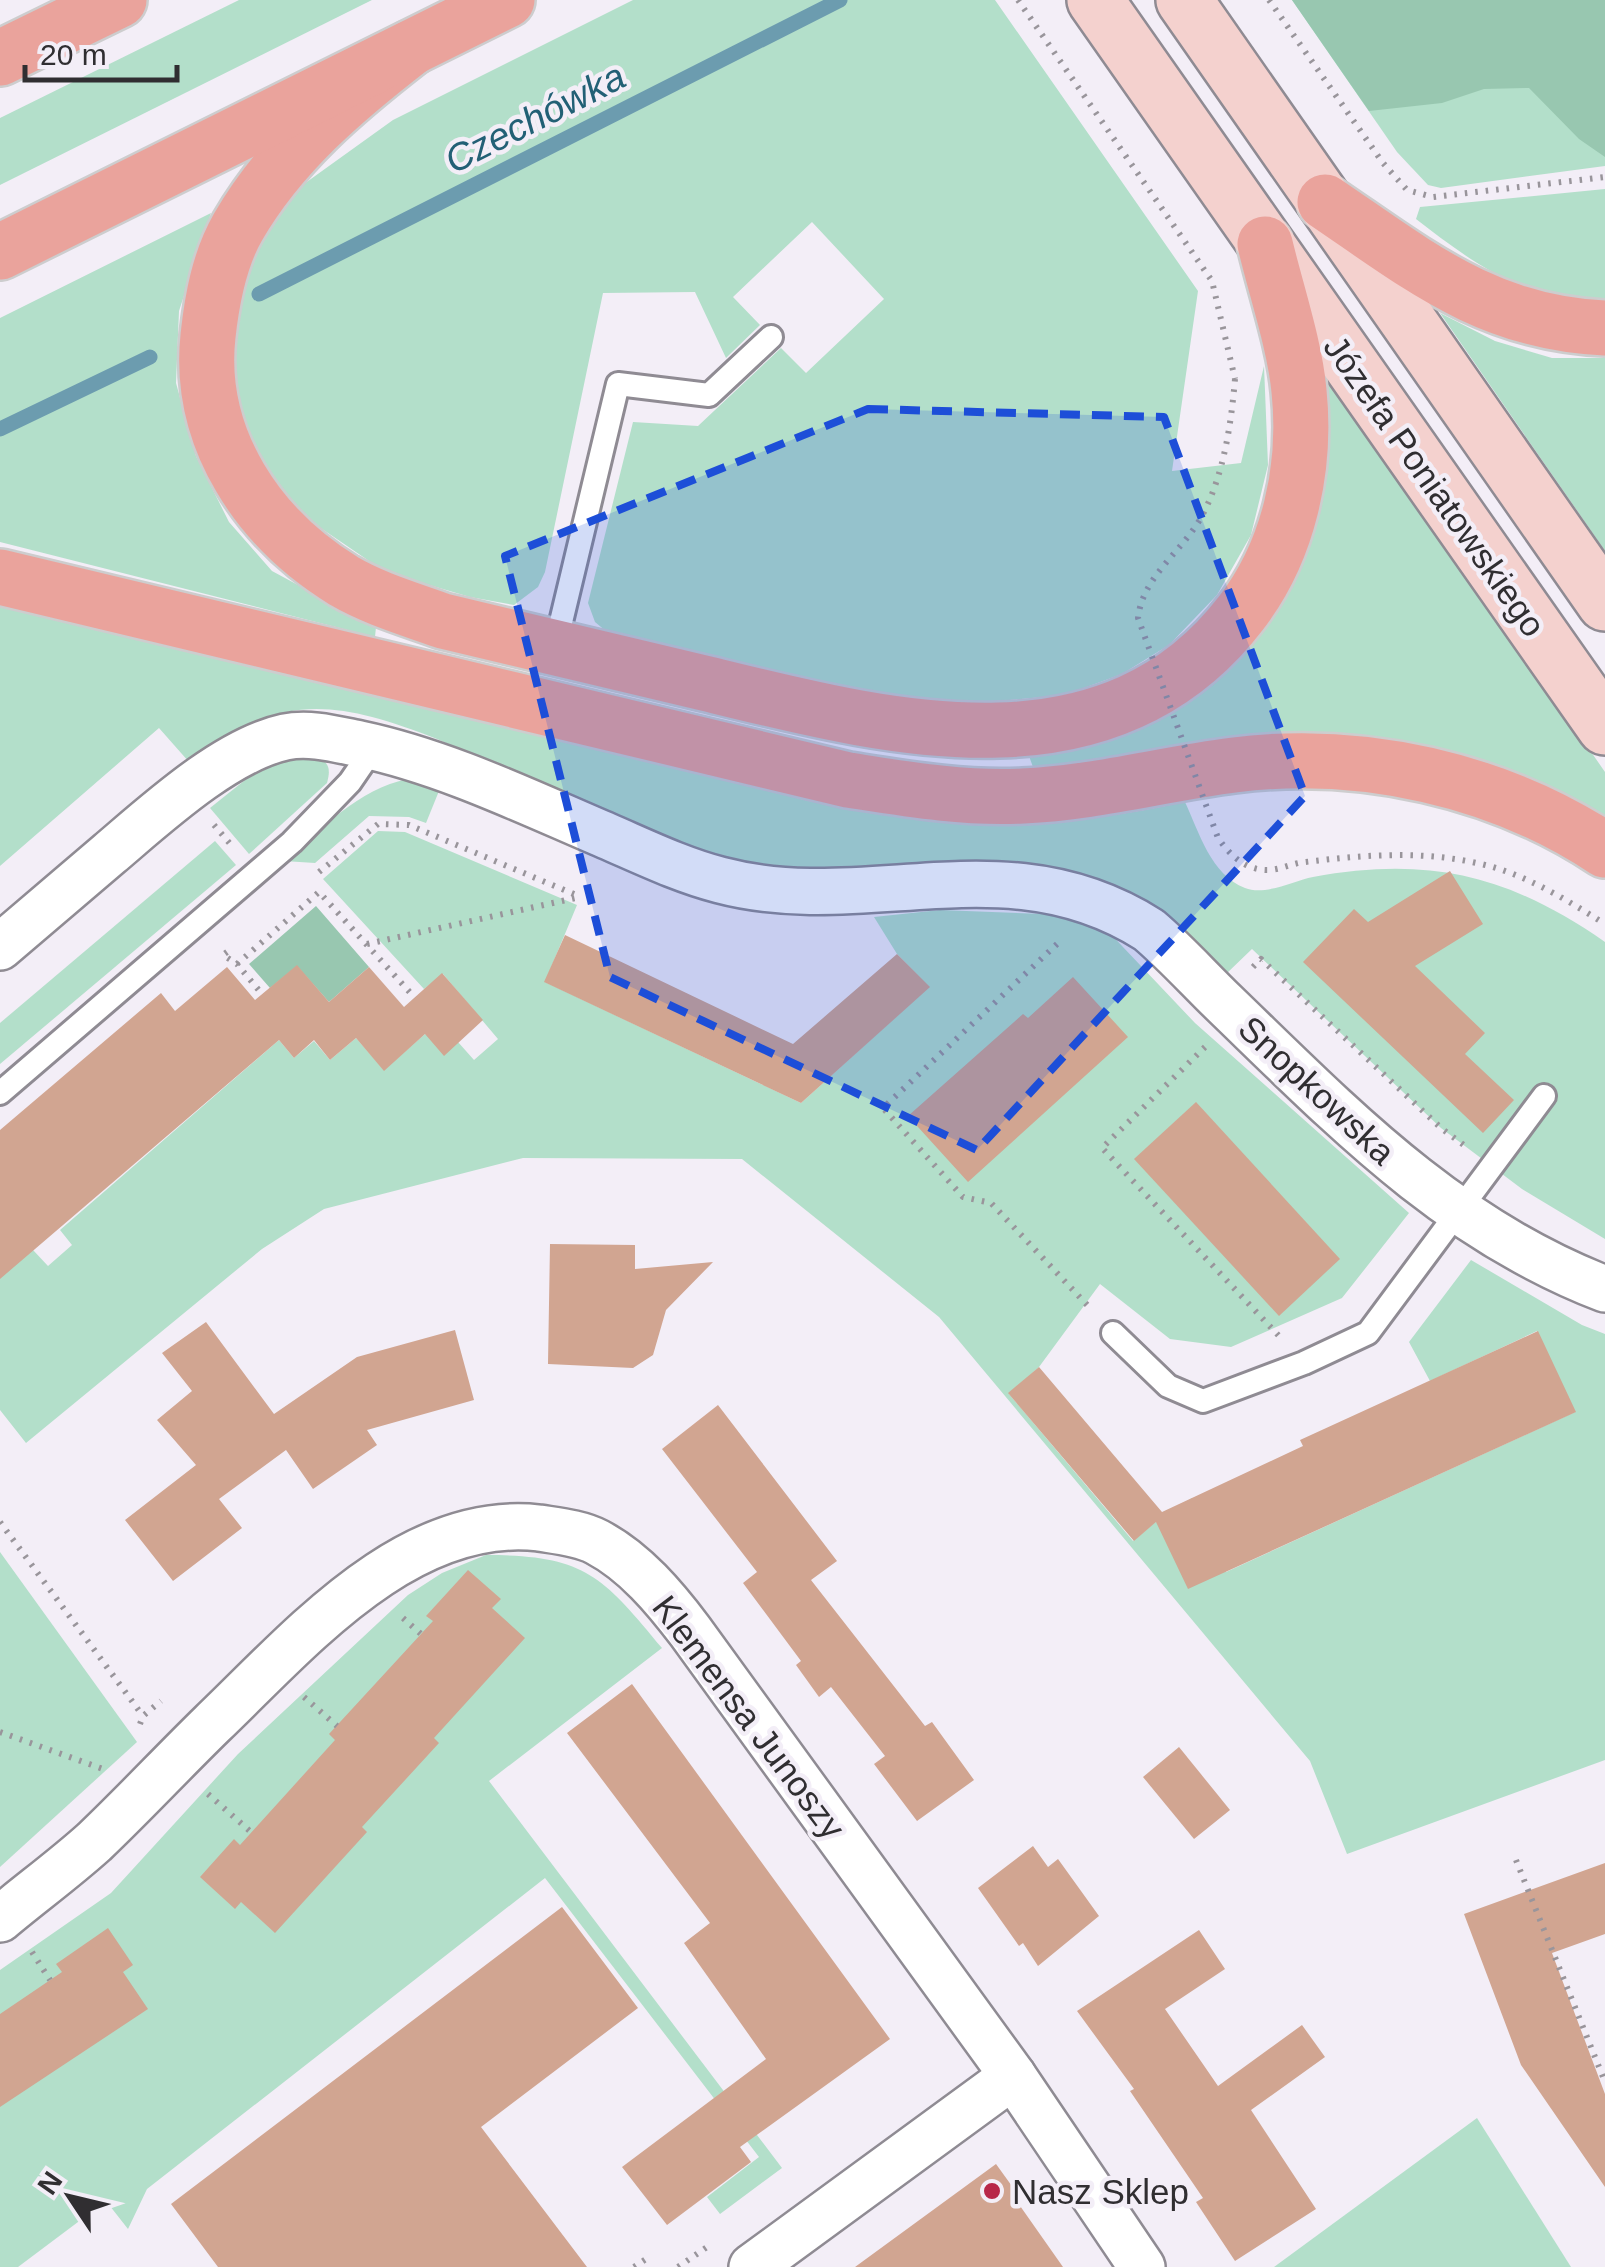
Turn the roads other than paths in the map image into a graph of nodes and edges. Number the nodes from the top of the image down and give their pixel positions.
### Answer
1 (119, 0) edge
2 (508, 0) edge
3 (1095, 0) edge
4 (1184, 0) edge
5 (411, 48) junction
6 (0, 58) edge
7 (1325, 202) junction
8 (1265, 244) junction
9 (0, 252) edge
10 (1605, 328) edge
11 (771, 337) dead end
12 (0, 577) edge
13 (1605, 603) edge
14 (555, 647) junction
15 (1605, 727) edge
16 (374, 747) junction
17 (1605, 850) edge
18 (0, 947) edge
19 (0, 1093) edge
20 (1544, 1096) dead end
21 (1459, 1211) junction
22 (1605, 1289) edge
23 (1113, 1332) road end
24 (0, 1919) edge
25 (1013, 2076) junction
26 (752, 2267) edge
27 (1142, 2267) edge

1 - 6 main road
2 - 5 main road
3 - 8 main road, Józefa Poniatowskiego
4 - 7 main road, Józefa Poniatowskiego
5 - 9 main road
5 - 14 main road
7 - 10 main road
7 - 13 main road, Józefa Poniatowskiego
8 - 14 main road
8 - 15 main road, Józefa Poniatowskiego
11 - 14 lane
12 - 17 main road
16 - 18 street, Snopkowska
16 - 19 lane
16 - 21 street, Snopkowska
20 - 21 lane
21 - 22 street, Snopkowska
21 - 23 lane
24 - 25 street, Klemensa Junoszy
25 - 26 street
25 - 27 street, Klemensa Junoszy

